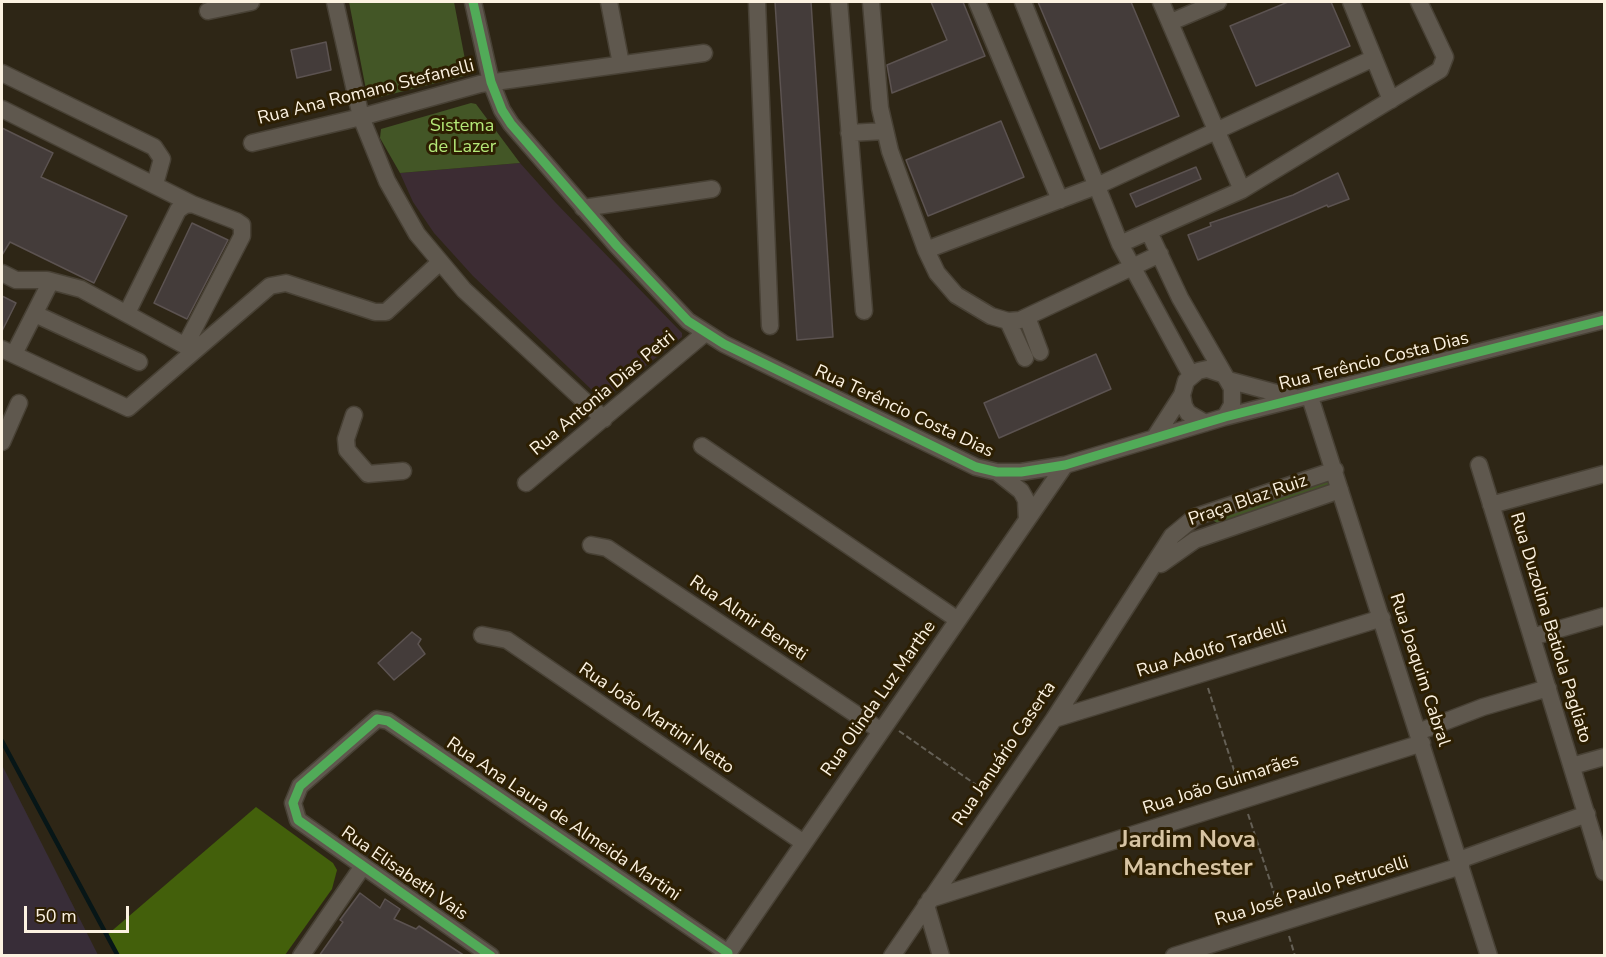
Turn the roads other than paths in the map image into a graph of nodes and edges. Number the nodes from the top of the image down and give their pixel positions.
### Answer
1 (251, 2) edge
2 (336, 2) edge
3 (472, 2) edge
4 (609, 2) edge
5 (757, 2) edge
6 (839, 2) edge
7 (870, 2) edge
8 (977, 2) edge
9 (1023, 2) edge
10 (1161, 2) edge
11 (1218, 2) edge
12 (1351, 2) edge
13 (1419, 2) edge
14 (208, 11) dead end
15 (1171, 22) junction
16 (704, 53) dead end
17 (1374, 58) junction
18 (621, 64) junction
19 (2, 73) edge
20 (491, 82) junction
21 (1391, 100) junction
22 (2, 109) edge
23 (361, 117) junction
24 (1216, 129) junction
25 (885, 131) junction
26 (849, 133) junction
27 (252, 142) dead end
28 (155, 184) junction
29 (1099, 185) junction
30 (712, 189) dead end
31 (1242, 190) junction
32 (1060, 200) junction
33 (192, 204) junction
34 (583, 208) junction
35 (1149, 232) junction
36 (1120, 244) junction
37 (926, 250) junction
38 (1160, 254) junction
39 (439, 263) junction
40 (1132, 269) junction
41 (2, 273) edge
42 (51, 281) junction
43 (864, 311) dead end
44 (127, 313) junction
45 (35, 314) junction
46 (1027, 317) junction
47 (1605, 320) edge
48 (1008, 321) junction
49 (770, 326) dead end
50 (705, 333) junction
51 (189, 348) junction
52 (8, 351) edge
53 (139, 362) dead end
54 (1191, 375) junction
55 (1225, 377) junction
56 (1182, 395) junction
57 (1305, 398) junction
58 (19, 403) dead end
59 (354, 415) dead end
60 (1225, 417) junction
61 (604, 419) junction
62 (6, 423) edge
63 (1205, 423) junction
64 (1155, 437) junction
65 (2, 442) edge
66 (702, 446) dead end
67 (1065, 465) junction
68 (1479, 465) dead end
69 (1335, 470) junction
70 (403, 471) dead end
71 (997, 472) junction
72 (1605, 474) edge
73 (526, 483) dead end
74 (1340, 490) junction
75 (1491, 505) junction
76 (1027, 520) junction
77 (591, 545) dead end
78 (1149, 574) junction
79 (1605, 616) edge
80 (1382, 618) junction
81 (958, 620) junction
82 (482, 635) dead end
83 (1532, 637) junction
84 (1548, 688) junction
85 (1054, 718) junction
86 (884, 727) junction
87 (1420, 737) junction
88 (1605, 757) edge
89 (1572, 766) junction
90 (1587, 814) junction
91 (298, 820) joint
92 (804, 843) junction
93 (1460, 863) junction
94 (363, 866) junction
95 (1605, 872) edge
96 (928, 902) junction
97 (727, 954) edge
98 (301, 956) edge
99 (491, 956) edge
100 (892, 956) edge
101 (940, 956) edge
102 (1174, 956) edge
103 (1489, 956) edge

1 - 14 street
2 - 23 street
3 - 20 street, Rua Terêncio Costa Dias
4 - 18 street
5 - 49 street
6 - 26 street
7 - 25 street
8 - 32 street
9 - 29 street
10 - 15 street
11 - 15 street
12 - 17 street
13 - 21 street
15 - 24 street
16 - 18 street, Rua Ana Romano Stefanelli
17 - 21 street
17 - 24 street
18 - 20 street, Rua Ana Romano Stefanelli
19 - 28 street
20 - 23 street, Rua Ana Romano Stefanelli
20 - 34 street, Rua Terêncio Costa Dias
21 - 31 street
22 - 28 street
23 - 27 street, Rua Ana Romano Stefanelli
23 - 39 street
24 - 29 street
24 - 31 street
25 - 26 street
25 - 37 street
26 - 43 street
28 - 33 street
29 - 32 street
29 - 36 street
30 - 34 street
31 - 35 street
32 - 37 street
33 - 44 street
33 - 51 street
34 - 50 street, Rua Terêncio Costa Dias
35 - 36 street
35 - 38 street
36 - 40 street
37 - 48 street
38 - 40 street
38 - 55 street
39 - 51 street
39 - 61 street
40 - 46 street
40 - 54 street
41 - 42 street
42 - 44 street
42 - 45 street
44 - 51 street
45 - 52 street
45 - 53 street
46 - 48 street
46 - 48 street
47 - 57 street, Rua Terêncio Costa Dias
50 - 61 street, Rua Antonia Dias Petri
50 - 71 street, Rua Terêncio Costa Dias
51 - 52 street
54 - 55 street
54 - 56 street
55 - 57 street
55 - 60 street
56 - 63 street
56 - 64 street
57 - 60 street, Rua Terêncio Costa Dias
57 - 69 street, Rua Joaquim Cabral
58 - 62 street
59 - 70 street
60 - 63 street, Rua Terêncio Costa Dias
61 - 73 street, Rua Antonia Dias Petri
62 - 65 street
63 - 64 street, Rua Terêncio Costa Dias
64 - 67 street, Rua Terêncio Costa Dias
66 - 81 street
67 - 71 street, Rua Terêncio Costa Dias
67 - 76 street, Rua Olinda Luz Marthe
68 - 75 street, Rua Duzolina Batiola Pagliato
69 - 74 street, Rua Joaquim Cabral
69 - 78 street, Praça Blaz Ruiz
71 - 76 street
72 - 75 street
74 - 78 street, Praça Blaz Ruiz
74 - 80 street, Rua Joaquim Cabral
75 - 83 street, Rua Duzolina Batiola Pagliato
76 - 81 street, Rua Olinda Luz Marthe
77 - 86 street, Rua Almir Beneti
78 - 85 street, Rua Januário Caserta
79 - 83 street
80 - 85 street, Rua Adolfo Tardelli
80 - 87 street, Rua Joaquim Cabral
81 - 86 street, Rua Olinda Luz Marthe
82 - 92 street, Rua João Martini Netto
83 - 84 street, Rua Duzolina Batiola Pagliato
84 - 87 street, Rua João Guimarães
84 - 89 street, Rua Duzolina Batiola Pagliato
85 - 96 street, Rua Januário Caserta
86 - 92 street, Rua Olinda Luz Marthe
87 - 93 street, Rua Joaquim Cabral
87 - 96 street, Rua João Guimarães
88 - 89 street
89 - 90 street, Rua Duzolina Batiola Pagliato
90 - 93 street, Rua José Paulo Petrucelli
90 - 95 street, Rua Duzolina Batiola Pagliato
91 - 94 street, Rua Elisabeth Vais
91 - 97 street, Rua Ana Laura de Almeida Martini
92 - 97 street, Rua Olinda Luz Marthe
93 - 102 street, Rua José Paulo Petrucelli
93 - 103 street, Rua Joaquim Cabral
94 - 98 street
94 - 99 street, Rua Elisabeth Vais
96 - 100 street, Rua Januário Caserta
96 - 101 street

